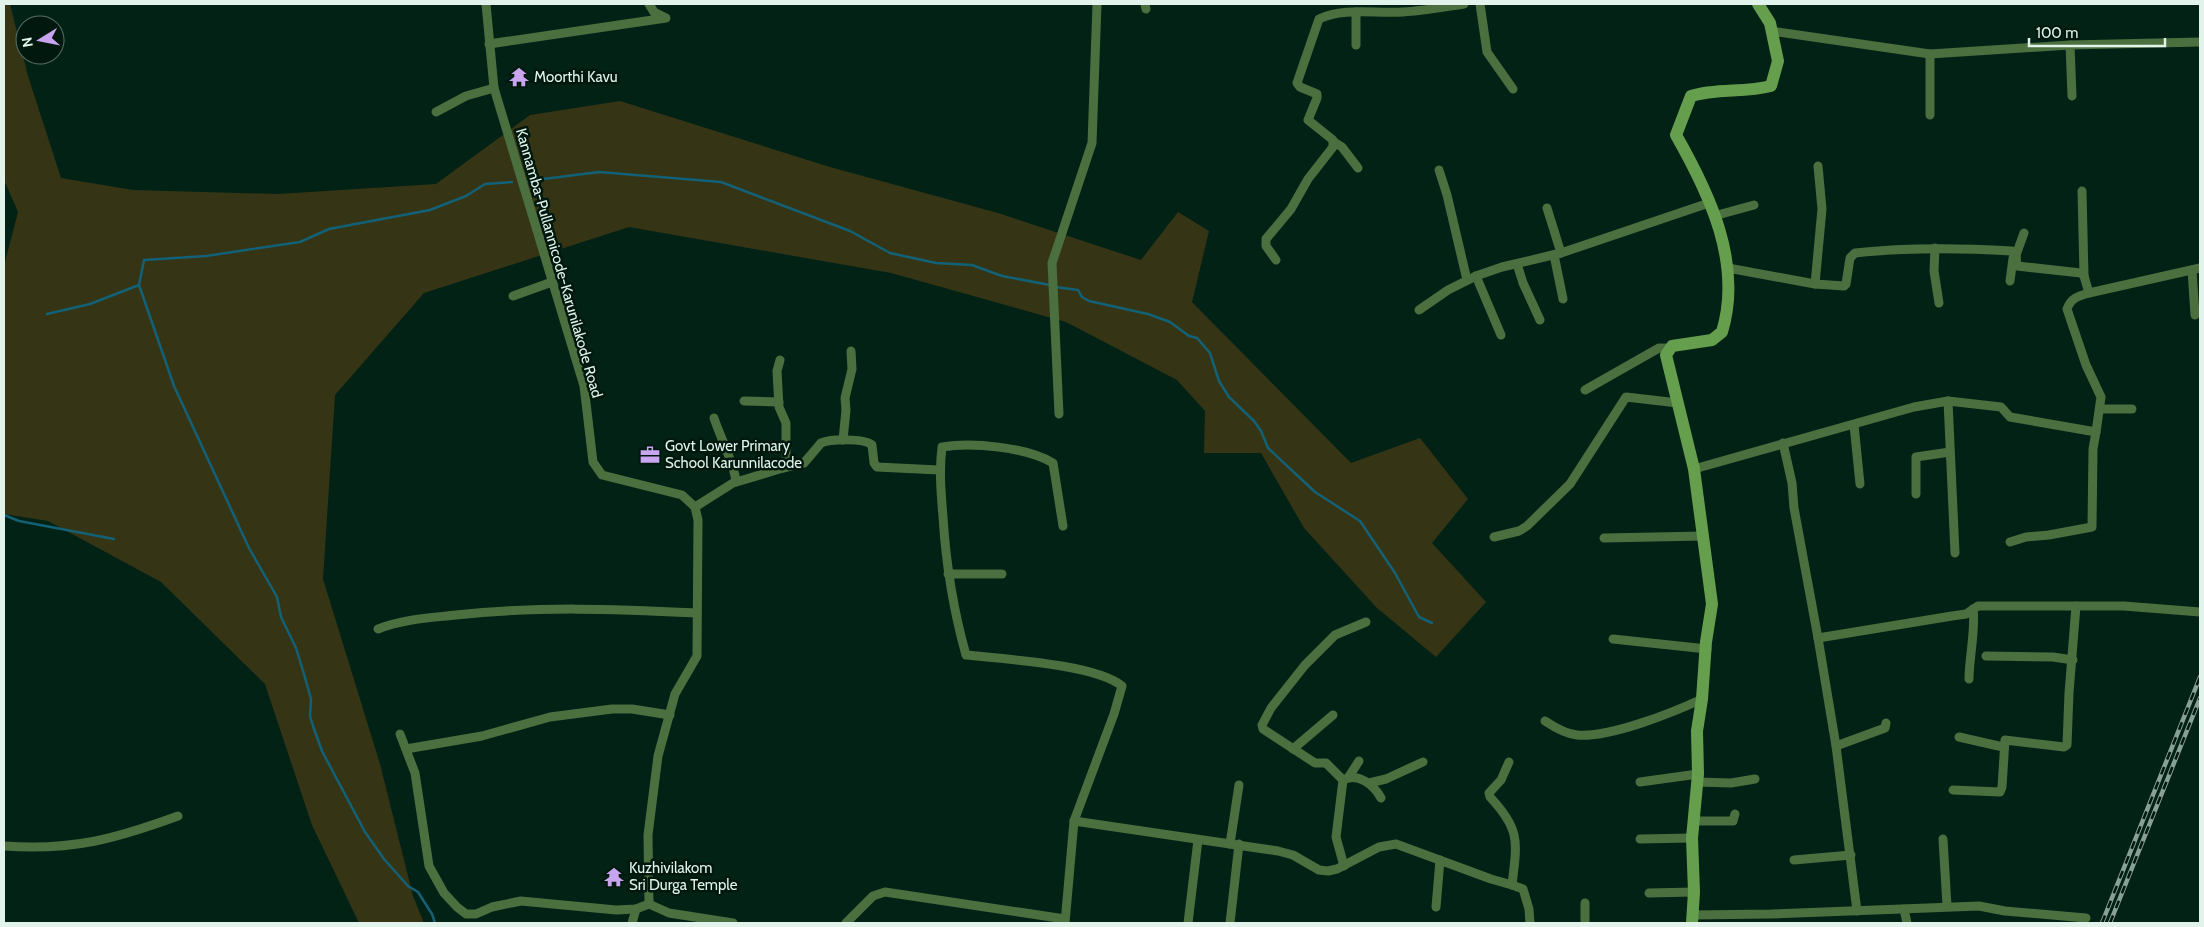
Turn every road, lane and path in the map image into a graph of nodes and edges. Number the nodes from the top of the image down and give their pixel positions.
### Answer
1 (486, 4) edge
2 (649, 4) edge
3 (1097, 4) edge
4 (1464, 4) edge
5 (1480, 4) edge
6 (1758, 4) edge
7 (1356, 12) junction
8 (1771, 31) junction
9 (2200, 42) edge
10 (488, 44) junction
11 (2070, 44) junction
12 (1356, 45) dead end
13 (1930, 54) junction
14 (494, 88) junction
15 (1513, 88) dead end
16 (2072, 96) dead end
17 (436, 112) dead end
18 (1930, 115) dead end
19 (1334, 142) junction
20 (1818, 166) dead end
21 (1358, 168) dead end
22 (1438, 170) dead end
23 (2082, 191) dead end
24 (1709, 202) junction
25 (1754, 205) dead end
26 (1547, 208) dead end
27 (1714, 216) junction
28 (2024, 233) dead end
29 (1935, 248) junction
30 (1557, 254) junction
31 (2015, 254) junction
32 (1276, 260) dead end
33 (1517, 264) junction
34 (1728, 268) junction
35 (2196, 269) edge
36 (2084, 276) junction
37 (1471, 278) junction
38 (2010, 281) dead end
39 (552, 282) junction
40 (1815, 284) junction
41 (2089, 293) junction
42 (513, 296) dead end
43 (1563, 300) dead end
44 (1939, 303) dead end
45 (1419, 310) dead end
46 (2195, 315) dead end
47 (1540, 320) dead end
48 (1501, 335) dead end
49 (851, 350) dead end
50 (1668, 351) junction
51 (780, 360) dead end
52 (1584, 390) dead end
53 (744, 401) dead end
54 (1948, 401) junction
55 (779, 402) junction
56 (1678, 403) junction
57 (2100, 409) junction
58 (2132, 409) dead end
59 (1059, 414) dead end
60 (714, 418) dead end
61 (1854, 425) junction
62 (2096, 432) junction
63 (843, 440) junction
64 (1783, 443) junction
65 (1950, 452) junction
66 (783, 468) junction
67 (1694, 469) junction
68 (939, 470) junction
69 (736, 482) junction
70 (1860, 484) dead end
71 (1916, 494) dead end
72 (695, 507) junction
73 (1063, 526) dead end
74 (1704, 536) junction
75 (1494, 537) dead end
76 (1604, 538) dead end
77 (2010, 542) dead end
78 (1955, 553) dead end
79 (948, 574) junction
80 (1002, 574) dead end
81 (2076, 606) junction
82 (1973, 609) junction
83 (2200, 612) edge
84 (697, 613) junction
85 (1366, 622) dead end
86 (378, 629) dead end
87 (1818, 638) junction
88 (1613, 639) dead end
89 (1707, 650) junction
90 (1986, 656) dead end
91 (2073, 660) junction
92 (1969, 679) dead end
93 (1702, 699) junction
94 (670, 715) junction
95 (1333, 715) dead end
96 (1545, 722) dead end
97 (1886, 723) dead end
98 (400, 734) dead end
99 (1959, 736) dead end
100 (1836, 746) junction
101 (2003, 747) junction
102 (406, 749) junction
103 (1293, 749) junction
104 (1359, 761) dead end
105 (1423, 762) dead end
106 (1509, 762) dead end
107 (1697, 778) junction
108 (1345, 779) junction
109 (1755, 779) dead end
110 (1640, 782) dead end
111 (1369, 783) junction
112 (1239, 785) dead end
113 (1953, 790) dead end
114 (1381, 798) dead end
115 (1735, 814) dead end
116 (178, 816) dead end
117 (1074, 821) junction
118 (1694, 821) junction
119 (1692, 838) junction
120 (1943, 839) dead end
121 (1198, 840) junction
122 (1640, 840) dead end
123 (1235, 844) junction
124 (4, 846) edge
125 (1851, 855) junction
126 (1440, 860) junction
127 (1794, 860) dead end
128 (1344, 866) junction
129 (1512, 884) junction
130 (1694, 892) junction
131 (1649, 893) dead end
132 (1585, 903) dead end
133 (649, 904) junction
134 (1947, 906) junction
135 (1436, 907) dead end
136 (636, 909) junction
137 (1904, 909) junction
138 (1857, 911) junction
139 (1771, 918) edge
140 (2086, 918) dead end
141 (1692, 919) edge
142 (1065, 921) edge
143 (632, 923) edge
144 (733, 923) edge
145 (846, 923) edge
146 (1188, 923) edge
147 (1230, 923) edge
148 (1530, 923) edge
149 (1585, 923) edge
150 (1907, 923) edge

1 - 10 street, Kannamba-Pullannicode-Karunilakode Road
2 - 10 street
3 - 59 street
4 - 7 street
5 - 15 street
6 - 8 main road
7 - 12 street
7 - 19 street
8 - 13 street
8 - 24 main road
9 - 11 street
10 - 14 street, Kannamba-Pullannicode-Karunilakode Road
11 - 13 street
11 - 16 street
13 - 18 street
14 - 17 street
14 - 39 street, Kannamba-Pullannicode-Karunilakode Road
19 - 21 street
19 - 32 street
20 - 40 street
22 - 37 street
23 - 36 street
24 - 27 main road
24 - 30 street
25 - 27 street
26 - 30 street
27 - 34 main road
28 - 31 street
29 - 31 street
29 - 40 street
29 - 44 street
30 - 33 street
30 - 43 street
31 - 36 street
31 - 38 street
33 - 37 street
33 - 47 street
34 - 40 street
34 - 50 main road
35 - 41 street
35 - 46 street
36 - 41 street
37 - 45 street
37 - 48 street
39 - 42 street
39 - 72 street, Kannamba-Pullannicode-Karunilakode Road
41 - 57 street
49 - 63 street
50 - 52 street
50 - 56 main road
51 - 55 street
53 - 55 street
54 - 61 street
54 - 62 street
54 - 65 street
55 - 66 street
56 - 67 main road
56 - 75 street
57 - 58 street
57 - 62 street
60 - 69 street
61 - 64 street
61 - 70 street
62 - 77 street
63 - 66 street
63 - 68 street
64 - 67 street
64 - 87 street
65 - 71 street
65 - 78 street
66 - 69 street
67 - 74 main road
68 - 73 street
68 - 79 street
69 - 72 street
72 - 84 street
74 - 76 street
74 - 89 main road
79 - 80 street
79 - 117 street
81 - 82 street
81 - 83 street
81 - 91 street
82 - 87 street
82 - 92 street
84 - 86 street
84 - 94 street
85 - 103 street
87 - 100 street
88 - 89 street
89 - 93 main road
90 - 91 street
91 - 101 street
93 - 96 street
93 - 107 main road
94 - 102 street
94 - 133 street
95 - 103 street
97 - 100 street
98 - 102 street
99 - 101 street
100 - 125 street
101 - 113 street
102 - 136 street
103 - 108 street
104 - 108 street
105 - 111 street
106 - 129 street
107 - 109 street
107 - 110 street
107 - 118 main road
108 - 111 street
108 - 128 street
111 - 114 street
112 - 123 street
115 - 118 street
116 - 124 street
117 - 121 street
117 - 142 street
118 - 119 main road
119 - 122 street
119 - 130 main road
120 - 134 street
121 - 123 street
121 - 146 street
123 - 128 street
123 - 147 street
125 - 127 street
125 - 138 street
126 - 128 street
126 - 129 street
126 - 135 street
129 - 148 street
130 - 131 street
130 - 141 main road
132 - 149 street
133 - 136 street
133 - 144 street
134 - 137 street
134 - 140 street
136 - 143 street
137 - 138 street
137 - 150 street
138 - 139 street
139 - 141 street
142 - 145 street

